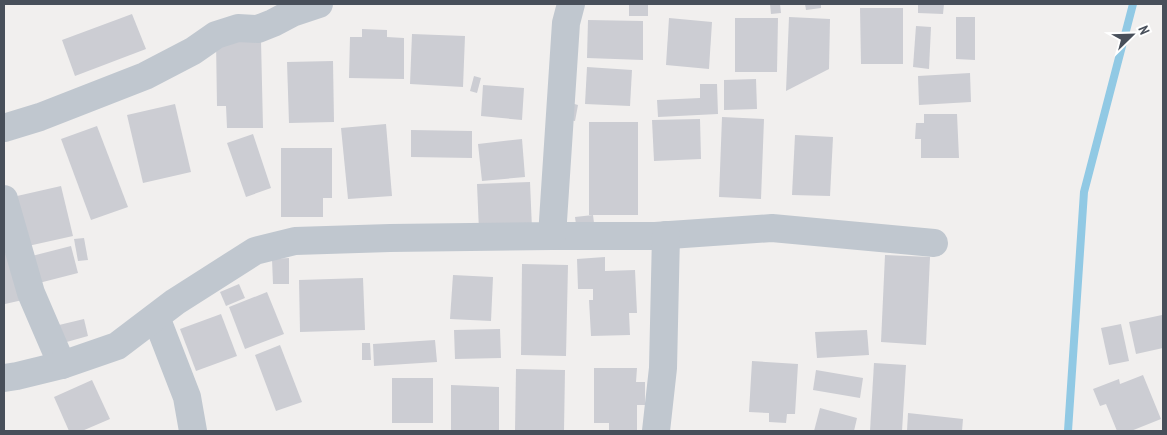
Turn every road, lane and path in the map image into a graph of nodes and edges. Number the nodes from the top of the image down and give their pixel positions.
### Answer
1 (319, 4) edge
2 (571, 4) edge
3 (4, 128) edge
4 (4, 199) edge
5 (666, 235) junction
6 (552, 236) junction
7 (934, 243) dead end
8 (156, 317) junction
9 (62, 365) junction
10 (4, 378) edge
11 (193, 431) edge
12 (656, 431) edge

1 - 3 street
2 - 6 street
4 - 9 street
5 - 6 street
5 - 7 street
5 - 12 street
6 - 8 street
8 - 9 street
8 - 11 street
9 - 10 street

